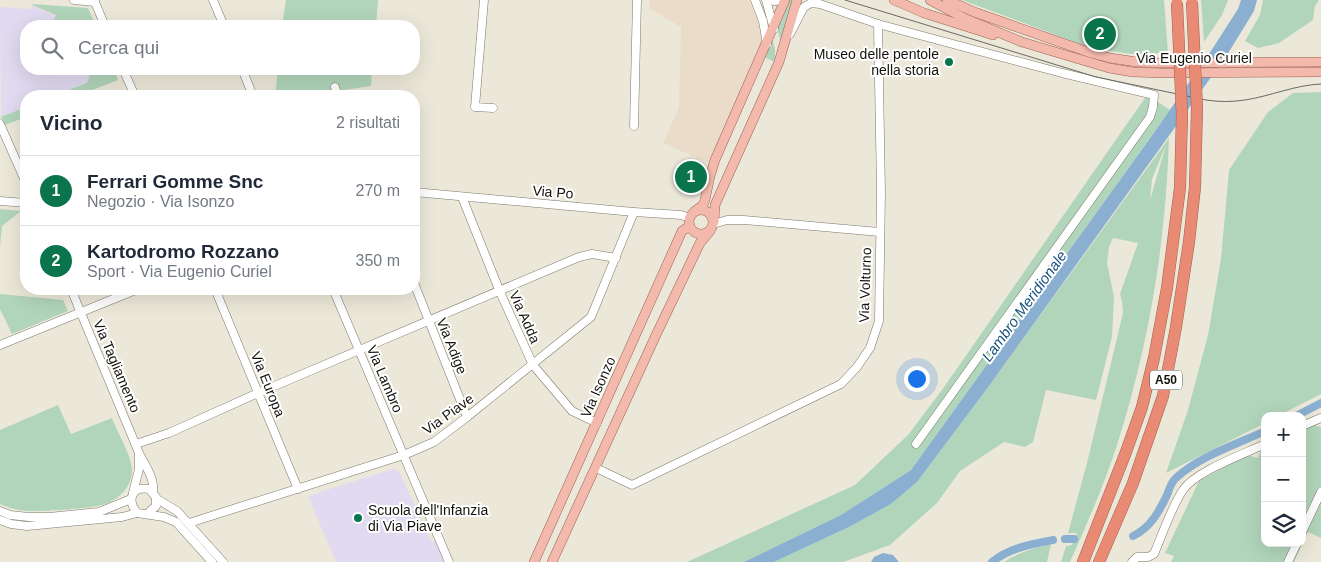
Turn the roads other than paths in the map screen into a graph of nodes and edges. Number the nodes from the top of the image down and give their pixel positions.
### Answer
1 (74, 0) edge
2 (214, 0) edge
3 (484, 0) edge
4 (638, 0) edge
5 (755, 0) edge
6 (766, 0) edge
7 (770, 0) edge
8 (780, 0) edge
9 (785, 0) edge
10 (798, 0) edge
11 (803, 0) edge
12 (894, 0) edge
13 (930, 0) edge
14 (95, 1) edge
15 (951, 1) edge
16 (1192, 1) edge
17 (1177, 2) edge
18 (103, 20) edge
19 (222, 20) edge
20 (878, 24) junction
21 (774, 29) junction
22 (1022, 42) junction
23 (767, 44) junction
24 (784, 44) junction
25 (779, 62) junction
26 (1321, 62) edge
27 (1247, 68) junction
28 (1321, 72) edge
29 (126, 75) edge
30 (244, 75) edge
31 (335, 87) dead end
32 (132, 90) edge
33 (251, 90) edge
34 (336, 90) edge
35 (493, 108) dead end
36 (0, 124) edge
37 (634, 126) dead end
38 (20, 170) edge
39 (420, 193) edge
40 (462, 197) junction
41 (0, 201) edge
42 (20, 203) edge
43 (634, 212) junction
44 (691, 218) junction
45 (712, 226) junction
46 (879, 232) junction
47 (616, 258) junction
48 (500, 292) junction
49 (74, 295) edge
50 (124, 295) edge
51 (217, 295) edge
52 (337, 295) edge
53 (419, 295) edge
54 (81, 313) junction
55 (429, 321) junction
56 (0, 345) edge
57 (360, 351) junction
58 (532, 365) junction
59 (258, 393) junction
60 (467, 417) junction
61 (1321, 418) edge
62 (597, 423) junction
63 (1306, 424) edge
64 (136, 444) junction
65 (916, 444) dead end
66 (1261, 446) edge
67 (139, 453) junction
68 (404, 455) junction
69 (596, 468) junction
70 (298, 489) junction
71 (1321, 492) edge
72 (132, 496) junction
73 (155, 496) junction
74 (0, 511) edge
75 (137, 513) junction
76 (148, 513) junction
77 (0, 520) edge
78 (189, 523) junction
79 (1306, 524) edge
80 (1295, 547) edge
81 (212, 562) edge
82 (221, 562) edge
83 (449, 562) edge
84 (534, 562) edge
85 (552, 562) edge
86 (1083, 562) edge
87 (1099, 562) edge
88 (1132, 562) edge
89 (1288, 562) edge

1 - 14 street
2 - 19 street
3 - 35 street
4 - 37 street
5 - 23 street
6 - 21 street
7 - 8 street
9 - 21 main road, Via Isonzo
10 - 24 main road
11 - 24 main road
12 - 22 main road
13 - 22 main road, Via Eugenio Curiel
14 - 18 street
15 - 27 main road, Via Eugenio Curiel, bridge
16 - 87 highway, A50, bridge
17 - 86 highway, A50, bridge
20 - 24 street
20 - 46 street, Via Volturno
20 - 65 street
21 - 23 main road, Via Isonzo
21 - 25 main road
22 - 27 main road, Via Eugenio Curiel, bridge
23 - 44 main road, Via Isonzo
24 - 25 main road
25 - 45 main road
26 - 27 main road, Via Eugenio Curiel
27 - 28 main road, Via Eugenio Curiel
29 - 32 street
30 - 33 street
31 - 34 street
36 - 38 street
39 - 40 street, Via Po
40 - 43 street, Via Po
40 - 48 street, Via Adda
41 - 42 street
43 - 44 street, Via Po
43 - 47 street, Via Piave
44 - 45 main road
44 - 45 main road
44 - 62 main road, Via Isonzo
45 - 46 street
45 - 69 main road
46 - 69 street, Via Volturno
47 - 48 street
47 - 58 street, Via Piave
48 - 55 street
48 - 58 street, Via Adda
49 - 54 street, Via Tagliamento
50 - 54 street
51 - 59 street, Via Europa
52 - 57 street, Via Lambro
53 - 55 street, Via Adige
54 - 56 street
54 - 64 street, Via Tagliamento
55 - 57 street
55 - 60 street, Via Adige
57 - 59 street
57 - 68 street, Via Lambro
58 - 60 street, Via Piave
58 - 62 street, Via Adda
59 - 64 street
59 - 70 street, Via Europa
60 - 68 street, Via Piave
61 - 63 street
62 - 84 main road, Via Isonzo
64 - 67 street, Via Tagliamento
66 - 88 street
67 - 72 street, Via Tagliamento
67 - 73 street, Via Tagliamento
68 - 70 street, Via Piave
68 - 83 street, Via Lambro
69 - 85 main road
70 - 78 street, Via Piave
71 - 79 street
72 - 73 street
72 - 74 street
72 - 75 street
73 - 76 street
73 - 78 street
75 - 76 street
75 - 77 street
76 - 81 street
78 - 82 street
80 - 89 street

